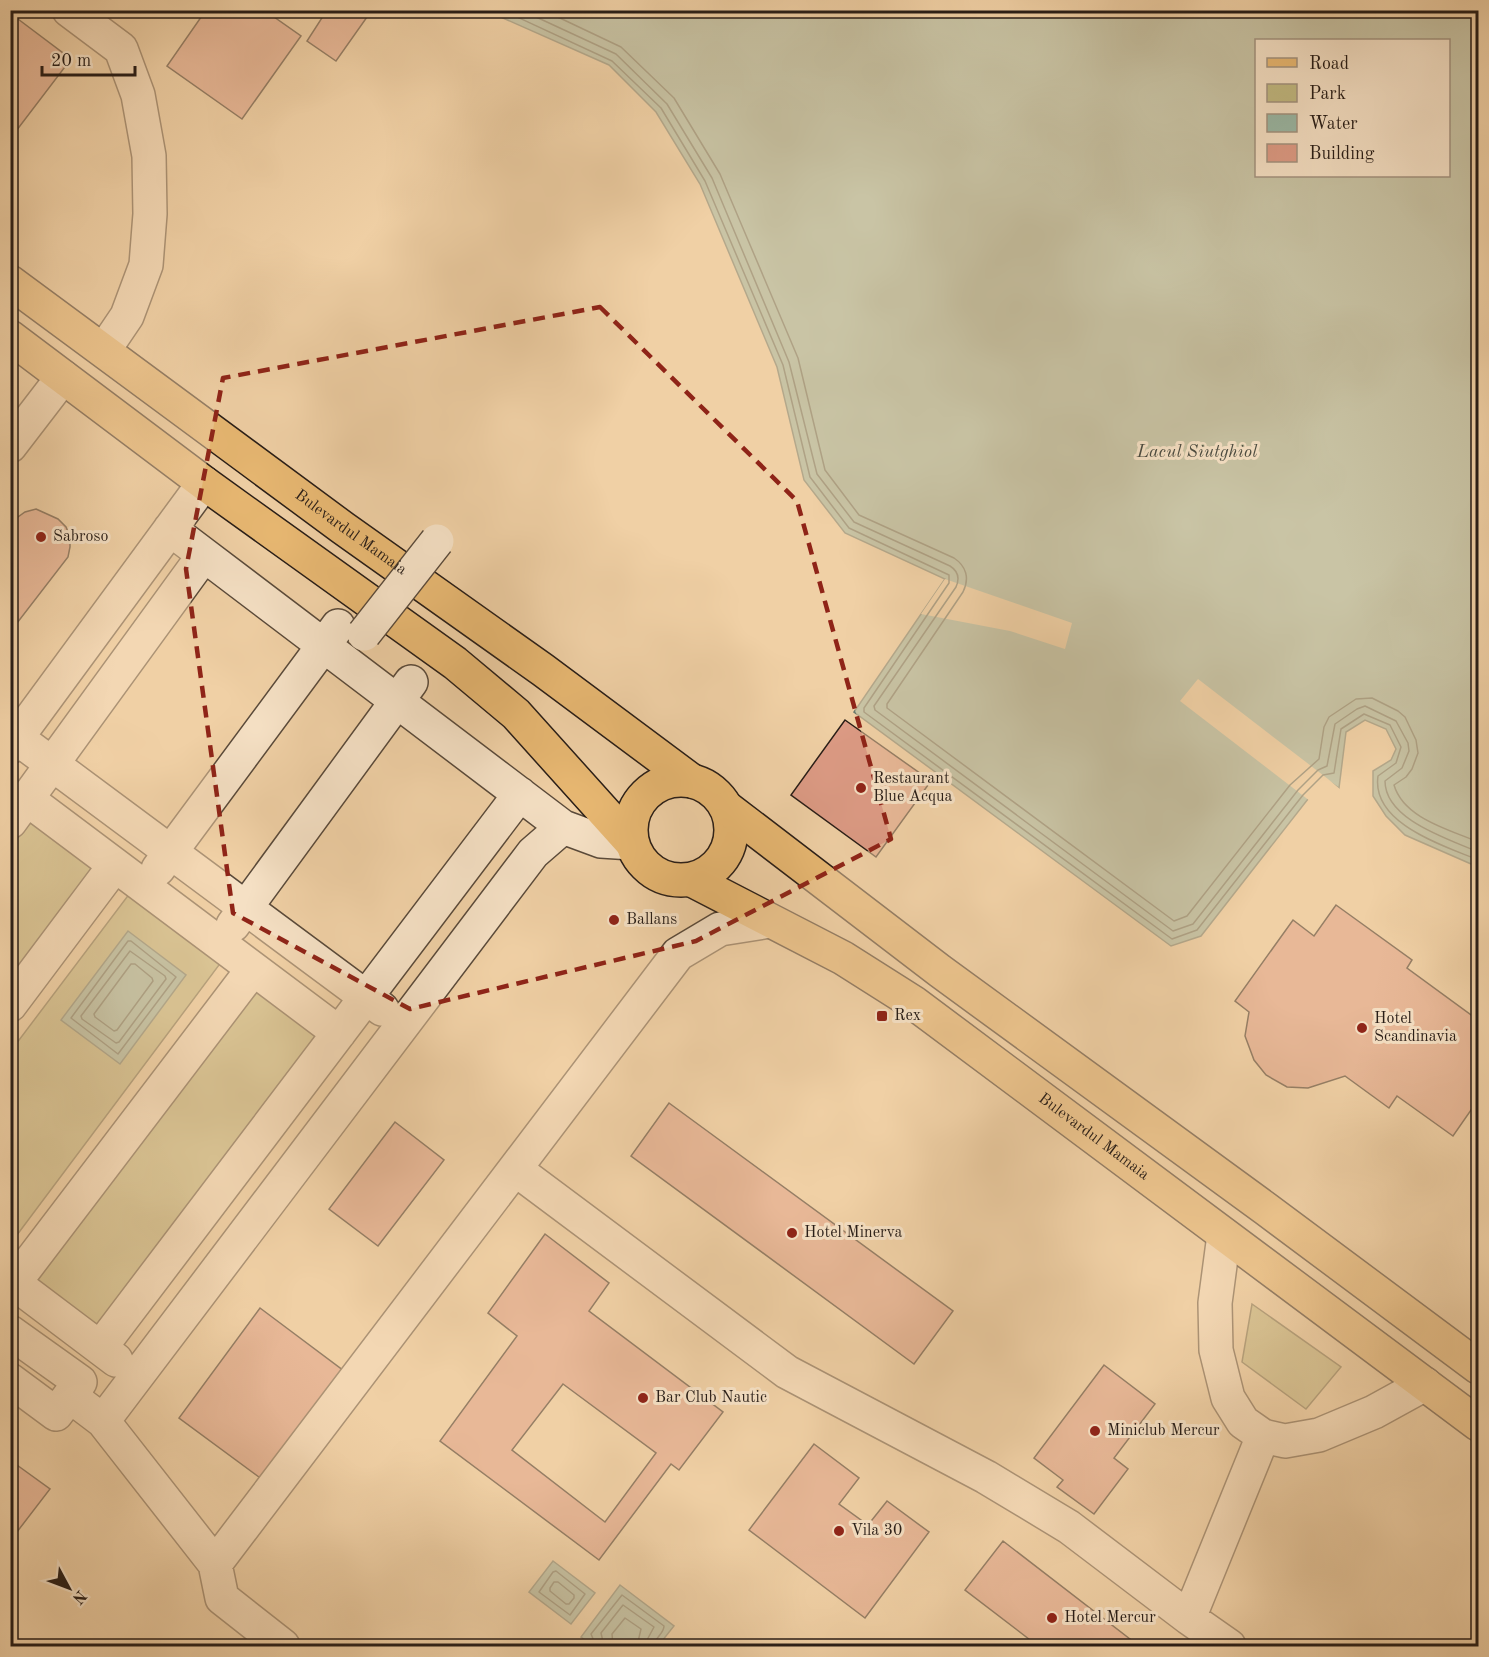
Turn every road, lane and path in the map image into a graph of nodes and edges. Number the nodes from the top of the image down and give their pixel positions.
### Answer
1 (69, 10) edge
2 (10, 282) edge
3 (10, 338) edge
4 (104, 350) junction
5 (63, 377) junction
6 (10, 446) edge
7 (204, 483) junction
8 (170, 529) junction
9 (437, 541) dead end
10 (204, 555) junction
11 (342, 635) junction
12 (404, 692) junction
13 (14, 742) edge
14 (53, 764) junction
15 (692, 781) junction
16 (520, 794) junction
17 (727, 808) junction
18 (19, 811) edge
19 (563, 827) junction
20 (632, 843) junction
21 (171, 852) junction
22 (115, 865) junction
23 (692, 880) junction
24 (144, 887) junction
25 (246, 908) junction
26 (770, 921) junction
27 (219, 944) junction
28 (253, 969) junction
29 (366, 997) junction
30 (10, 1005) edge
31 (403, 1024) junction
32 (339, 1033) junction
33 (515, 1169) junction
34 (1224, 1235) junction
35 (12, 1282) edge
36 (10, 1332) edge
37 (100, 1348) junction
38 (1479, 1367) edge
39 (136, 1376) junction
40 (10, 1380) edge
41 (1425, 1384) junction
42 (70, 1396) junction
43 (103, 1421) junction
44 (1479, 1424) edge
45 (1263, 1436) junction
46 (215, 1564) junction
47 (1190, 1618) junction
48 (283, 1647) edge
49 (1229, 1647) edge

1 - 4 street
2 - 4 main road, Bulevardul Mamaia
3 - 5 main road
4 - 15 main road, Bulevardul Mamaia
5 - 6 street
5 - 7 main road
7 - 8 street
7 - 20 main road
8 - 10 street
8 - 13 street
9 - 11 street, bridge
10 - 11 street
10 - 14 street
11 - 12 street
11 - 21 street
12 - 16 street
12 - 25 street
13 - 14 street
14 - 18 street
14 - 21 street
15 - 17 main road
15 - 20 main road
16 - 19 street
16 - 29 street
17 - 23 main road
17 - 38 main road
18 - 22 street
19 - 20 street
19 - 31 street
20 - 23 main road
21 - 24 street
21 - 25 street
22 - 24 street
22 - 30 street
23 - 26 main road, Bulevardul Mamaia
24 - 27 street
25 - 27 street
25 - 29 street
26 - 33 street
26 - 34 main road, Bulevardul Mamaia
27 - 28 street
28 - 32 street
28 - 35 street
29 - 31 street
29 - 32 street
31 - 39 street
32 - 37 street
33 - 46 street
33 - 47 street
34 - 41 main road, Bulevardul Mamaia
34 - 45 street
35 - 37 street
36 - 42 street
37 - 39 street
39 - 43 street
40 - 42 street
41 - 44 main road, Bulevardul Mamaia
41 - 45 street
42 - 43 street
43 - 46 street
45 - 47 street
46 - 48 street
47 - 49 street

